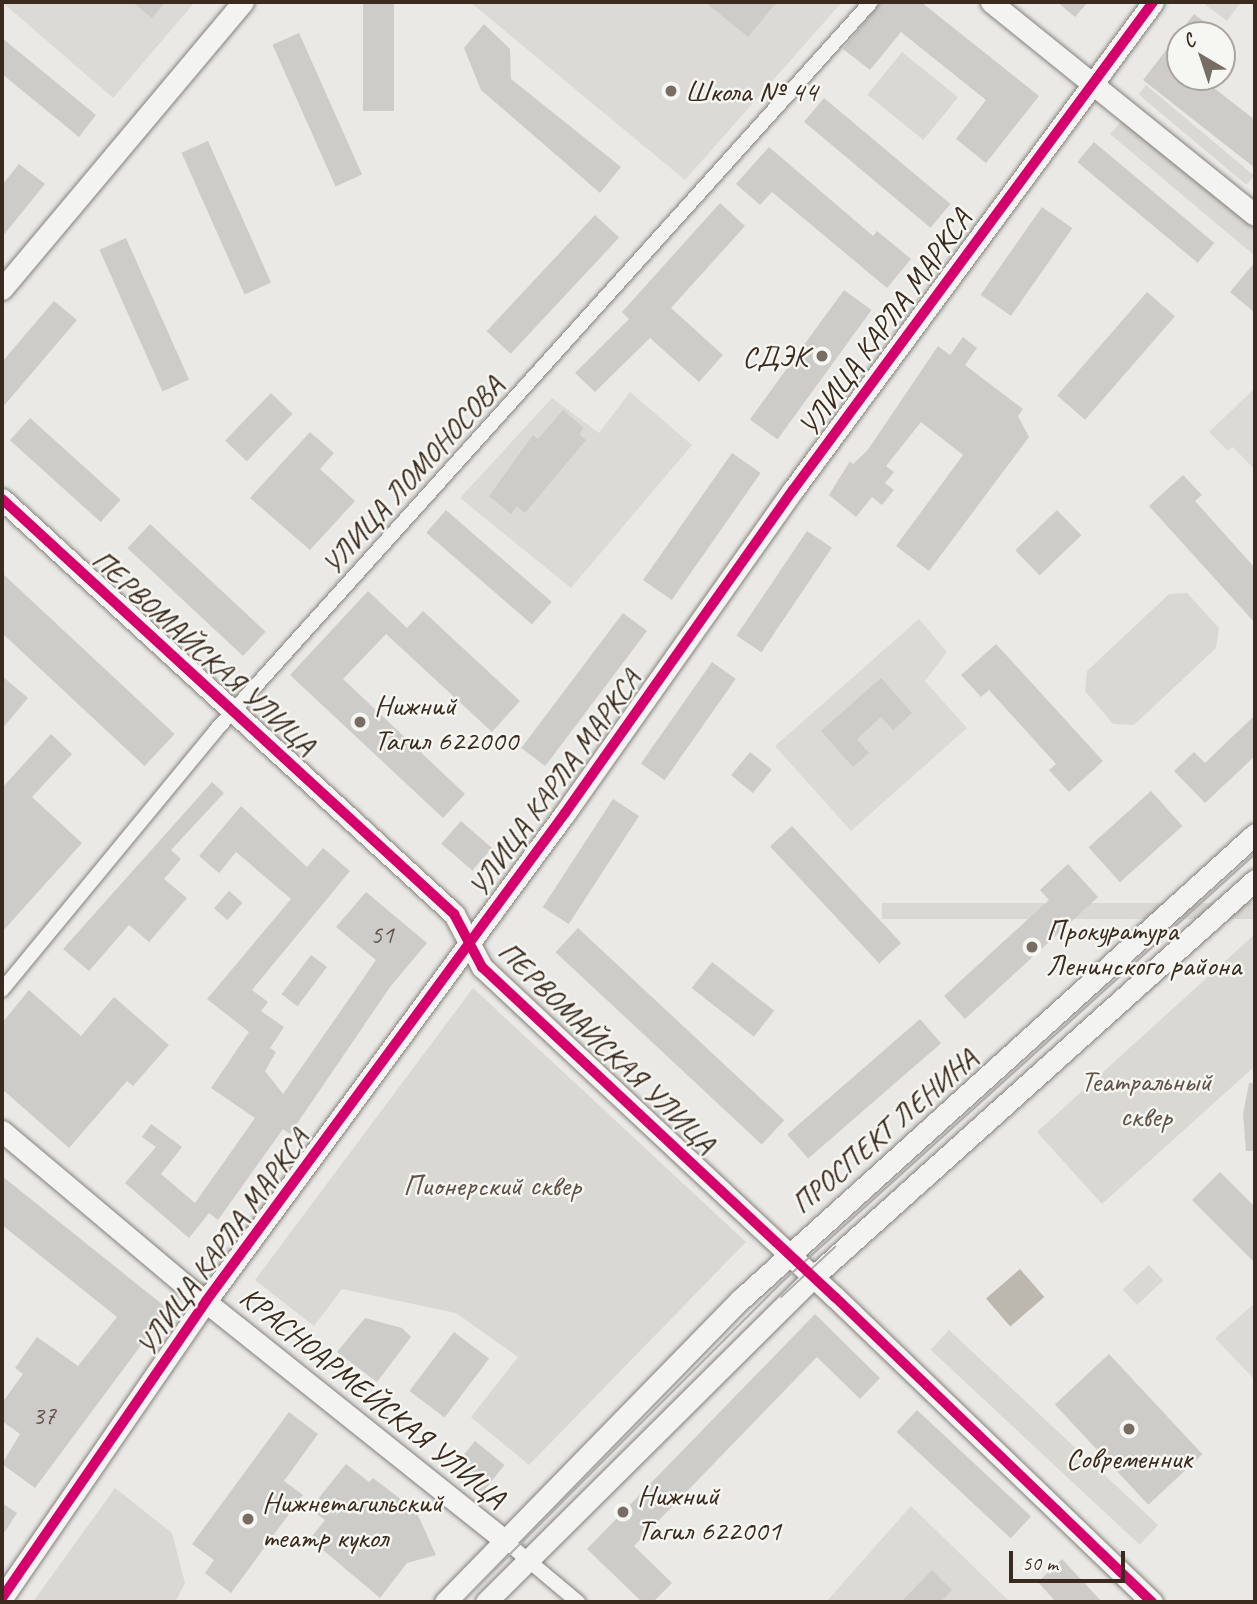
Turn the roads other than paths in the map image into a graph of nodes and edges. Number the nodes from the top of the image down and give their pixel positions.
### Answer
1 (243, 2) edge
2 (871, 2) edge
3 (991, 2) edge
4 (1153, 2) edge
5 (1092, 83) junction
6 (1255, 215) edge
7 (2, 289) edge
8 (2, 499) edge
9 (232, 712) junction
10 (1255, 834) edge
11 (1255, 880) edge
12 (470, 940) junction
13 (2, 990) edge
14 (2, 1131) edge
15 (790, 1254) junction
16 (813, 1277) junction
17 (205, 1301) junction
18 (504, 1539) junction
19 (528, 1560) junction
20 (2, 1598) edge
21 (444, 1602) edge
22 (486, 1602) edge
23 (578, 1602) edge
24 (1152, 1602) edge

1 - 7 street
2 - 9 street, УЛИЦА ЛОМОНОСОВА
3 - 5 street
4 - 5 street, УЛИЦА КАРЛА МАРКСА
5 - 6 street
5 - 12 street, УЛИЦА КАРЛА МАРКСА
8 - 9 street, ПЕРВОМАЙСКАЯ УЛИЦА
9 - 12 street, ПЕРВОМАЙСКАЯ УЛИЦА
9 - 13 street, УЛИЦА ЛОМОНОСОВА
10 - 15 street, ПРОСПЕКТ ЛЕНИНА
11 - 16 street, ПРОСПЕКТ ЛЕНИНА
12 - 15 street, ПЕРВОМАЙСКАЯ УЛИЦА
12 - 17 street, УЛИЦА КАРЛА МАРКСА
14 - 17 street, КРАСНОАРМЕЙСКАЯ УЛИЦА
15 - 16 street, ПЕРВОМАЙСКАЯ УЛИЦА
15 - 18 street, ПРОСПЕКТ ЛЕНИНА
16 - 19 street, ПРОСПЕКТ ЛЕНИНА
16 - 24 street, ПЕРВОМАЙСКАЯ УЛИЦА
17 - 18 street, КРАСНОАРМЕЙСКАЯ УЛИЦА
17 - 20 street, УЛИЦА КАРЛА МАРКСА
18 - 19 street, КРАСНОАРМЕЙСКАЯ УЛИЦА
18 - 21 street, ПРОСПЕКТ ЛЕНИНА
19 - 22 street, ПРОСПЕКТ ЛЕНИНА
19 - 23 street, КРАСНОАРМЕЙСКАЯ УЛИЦА

